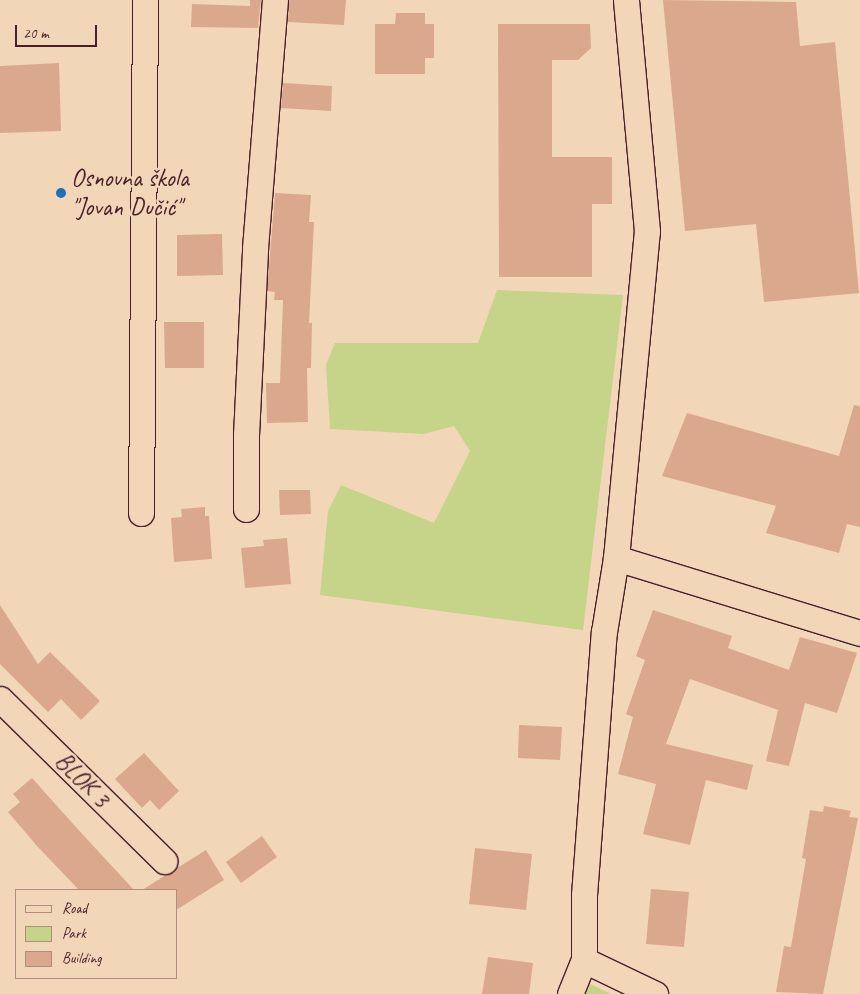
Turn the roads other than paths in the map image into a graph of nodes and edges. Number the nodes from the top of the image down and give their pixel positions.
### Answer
1 (145, 0) edge
2 (275, 0) edge
3 (626, 0) edge
4 (246, 510) dead end
5 (141, 513) dead end
6 (616, 558) junction
7 (860, 633) edge
8 (0, 699) edge
9 (164, 861) dead end
10 (584, 960) junction
11 (570, 994) edge
12 (655, 994) edge

1 - 5 street
2 - 4 street
3 - 6 street
6 - 7 street
6 - 10 street
8 - 9 street, BLOK 3
10 - 11 street
10 - 12 street

